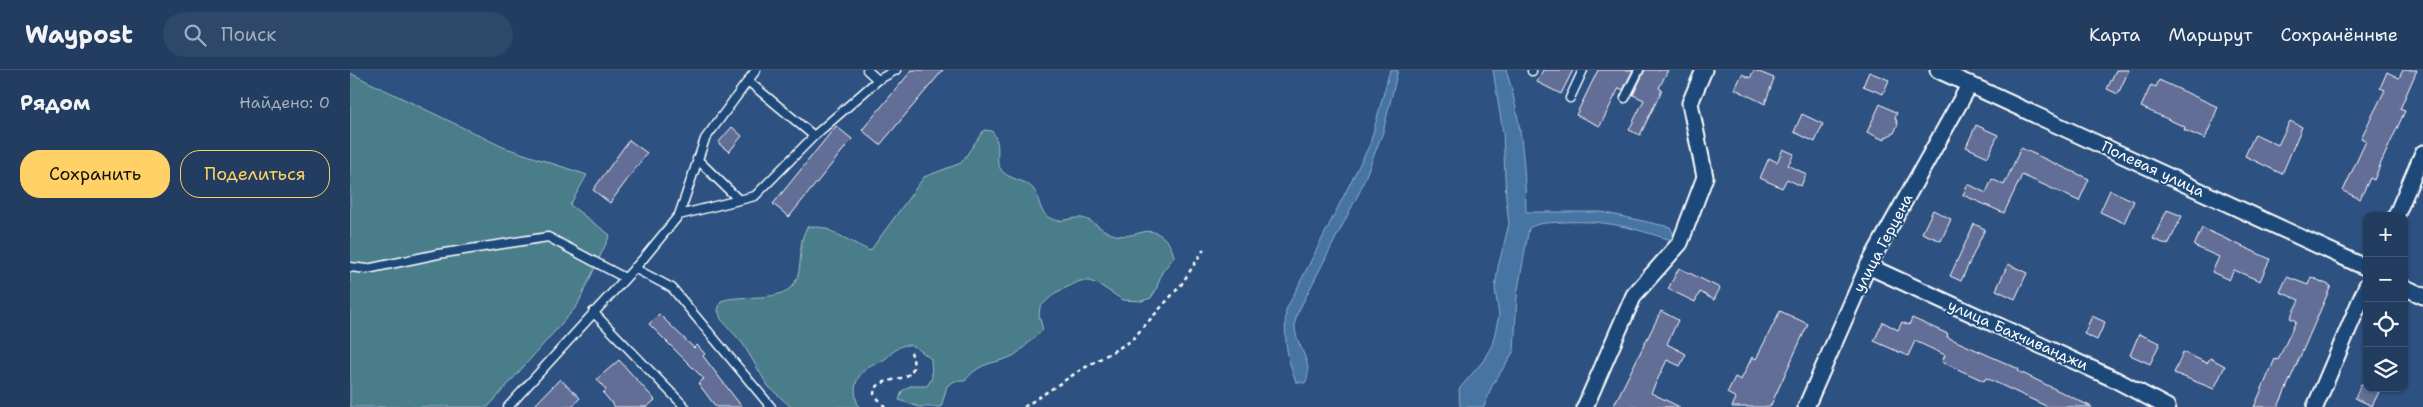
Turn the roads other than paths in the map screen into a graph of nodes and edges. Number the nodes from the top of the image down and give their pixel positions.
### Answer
1 (756, 70) edge
2 (867, 70) edge
3 (896, 70) edge
4 (1583, 70) edge
5 (1639, 70) edge
6 (1704, 70) edge
7 (1938, 70) edge
8 (878, 80) junction
9 (748, 81) junction
10 (1970, 84) junction
11 (1570, 98) dead end
12 (1625, 98) dead end
13 (814, 136) junction
14 (2423, 153) edge
15 (697, 159) junction
16 (739, 200) junction
17 (2398, 212) edge
18 (679, 215) junction
19 (1868, 266) junction
20 (2363, 266) edge
21 (350, 267) edge
22 (634, 268) junction
23 (625, 278) junction
24 (2408, 289) edge
25 (2363, 294) edge
26 (2423, 296) edge
27 (593, 312) junction
28 (508, 407) edge
29 (685, 407) edge
30 (771, 407) edge
31 (1585, 407) edge
32 (1806, 407) edge
33 (2168, 407) edge
34 (2315, 407) edge

1 - 9 lane
2 - 8 lane
3 - 8 lane
4 - 11 lane
5 - 12 lane
6 - 31 street
7 - 10 street, Полевая улица
8 - 13 lane
9 - 13 lane
9 - 15 lane
10 - 19 street, улица Герцена
10 - 20 street, Полевая улица
13 - 16 lane
14 - 17 street
15 - 16 lane
15 - 18 lane
16 - 18 lane
18 - 22 lane
19 - 32 street, улица Герцена
19 - 33 street, улица Бахчиванджи
21 - 23 lane
22 - 23 lane
22 - 30 lane
23 - 27 lane
24 - 26 street
25 - 34 street
27 - 28 lane
27 - 29 lane

